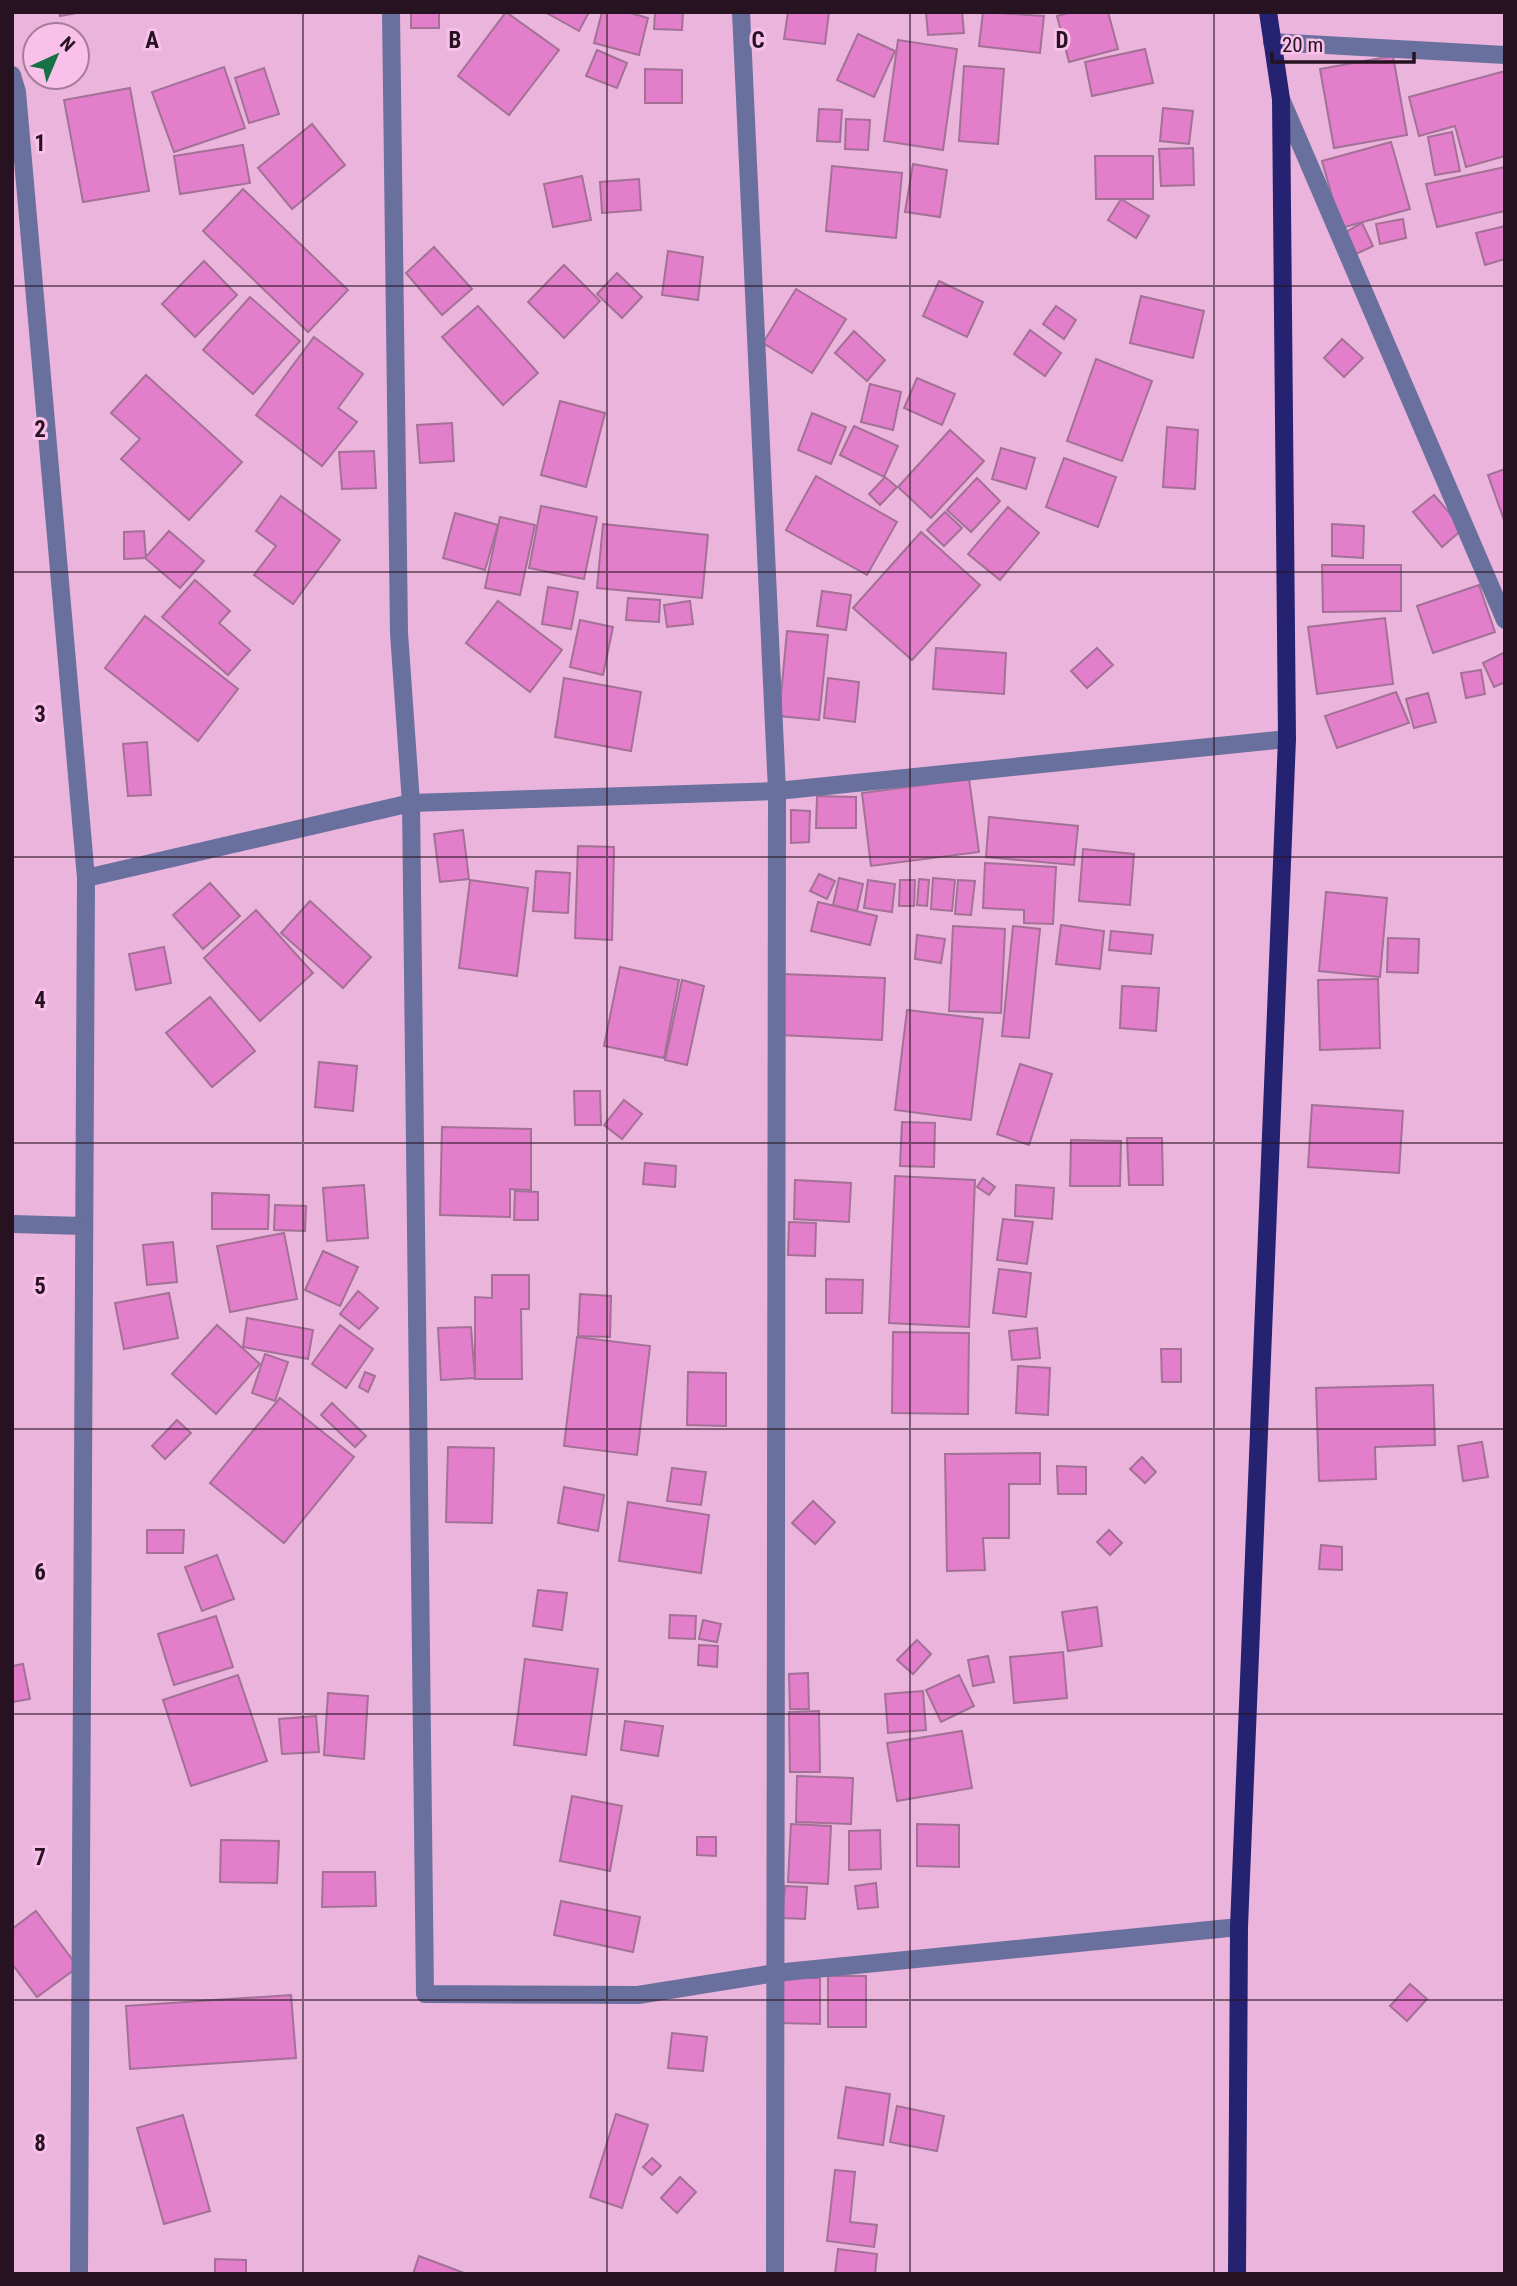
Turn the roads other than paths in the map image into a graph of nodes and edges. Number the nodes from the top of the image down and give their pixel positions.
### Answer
1 (391, 12) edge
2 (741, 12) edge
3 (1268, 12) edge
4 (1272, 42) junction
5 (1505, 55) edge
6 (12, 75) edge
7 (1281, 99) junction
8 (1505, 620) edge
9 (1287, 739) junction
10 (777, 791) junction
11 (411, 803) junction
12 (86, 878) junction
13 (12, 1224) edge
14 (84, 1226) junction
15 (1240, 1927) junction
16 (775, 1973) junction
17 (79, 2274) edge
18 (775, 2274) edge
19 (1237, 2274) edge

1 - 11 street
2 - 10 street
3 - 4 main road
4 - 5 street
4 - 7 main road
6 - 12 street
7 - 8 street
7 - 9 main road
9 - 10 street
9 - 15 main road
10 - 11 street
10 - 16 street
11 - 12 street
11 - 16 street
12 - 14 street
13 - 14 street
14 - 17 street
15 - 16 street
15 - 19 main road
16 - 18 street

